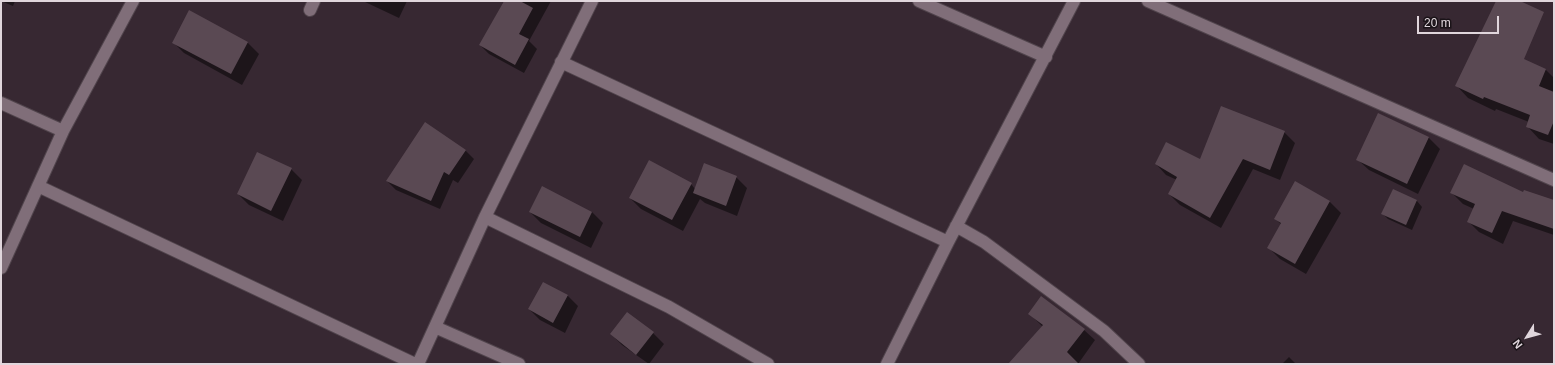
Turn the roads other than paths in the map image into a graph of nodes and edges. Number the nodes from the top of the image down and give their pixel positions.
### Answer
1 (133, 1) edge
2 (592, 1) edge
3 (919, 1) edge
4 (1074, 1) edge
5 (1148, 1) edge
6 (1046, 57) junction
7 (561, 62) junction
8 (1, 103) edge
9 (62, 131) junction
10 (1554, 180) edge
11 (38, 186) junction
12 (485, 217) junction
13 (956, 226) junction
14 (948, 242) junction
15 (1, 268) edge
16 (435, 327) junction
17 (415, 364) edge
18 (418, 364) edge
19 (519, 364) edge
20 (768, 364) edge
21 (887, 364) edge
22 (1139, 364) edge

1 - 9 street
2 - 7 street
3 - 6 street
4 - 6 street
5 - 10 street
6 - 13 street
7 - 12 street
7 - 14 street
8 - 9 street
9 - 11 street
11 - 15 street
11 - 17 street
12 - 16 street
12 - 20 street
13 - 14 street
13 - 22 street
14 - 21 street
16 - 18 street
16 - 19 street

